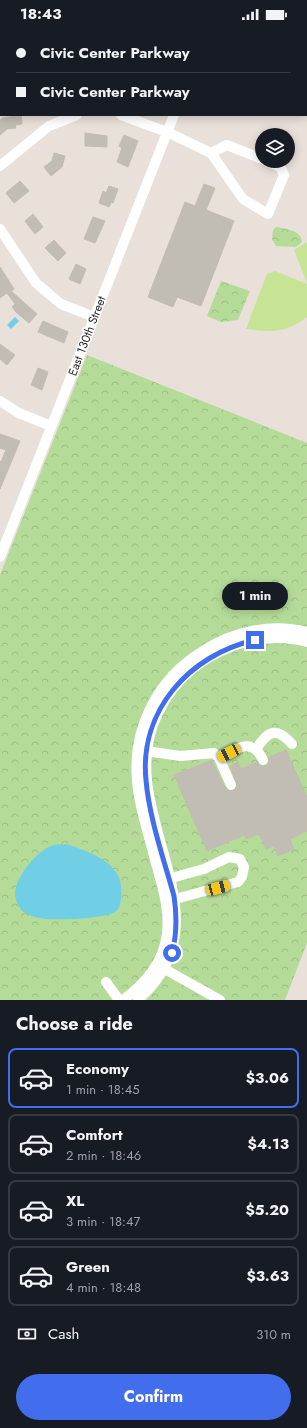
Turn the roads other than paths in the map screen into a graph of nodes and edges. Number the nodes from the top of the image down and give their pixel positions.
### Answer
1 (74, 116) edge
2 (125, 116) edge
3 (174, 116) edge
4 (167, 132) junction
5 (211, 153) junction
6 (255, 156) edge
7 (0, 166) edge
8 (280, 168) edge
9 (0, 229) edge
10 (94, 316) junction
11 (0, 401) edge
12 (51, 426) junction
13 (0, 557) edge
14 (307, 632) edge
15 (307, 642) edge
16 (292, 744) dead end
17 (256, 749) junction
18 (142, 751) junction
19 (219, 758) junction
20 (263, 760) dead end
21 (231, 785) dead end
22 (165, 880) junction
23 (170, 900) junction
24 (161, 967) junction
25 (106, 982) dead end
26 (120, 1000) edge
27 (123, 1000) edge
28 (138, 1000) edge
29 (220, 1000) edge

1 - 7 street
2 - 4 street
3 - 4 street, East 130th Street
4 - 5 street
4 - 10 street, East 130th Street
5 - 6 street
5 - 8 street
9 - 10 street
10 - 12 street, East 130th Street
11 - 12 street
12 - 13 street, East 130th Street
14 - 18 street
15 - 18 street
16 - 17 street
17 - 19 street
17 - 20 street
18 - 19 street
18 - 22 street
19 - 21 street
22 - 23 street
22 - 23 street
23 - 24 street
24 - 27 street
24 - 28 street
24 - 29 street
25 - 26 street

